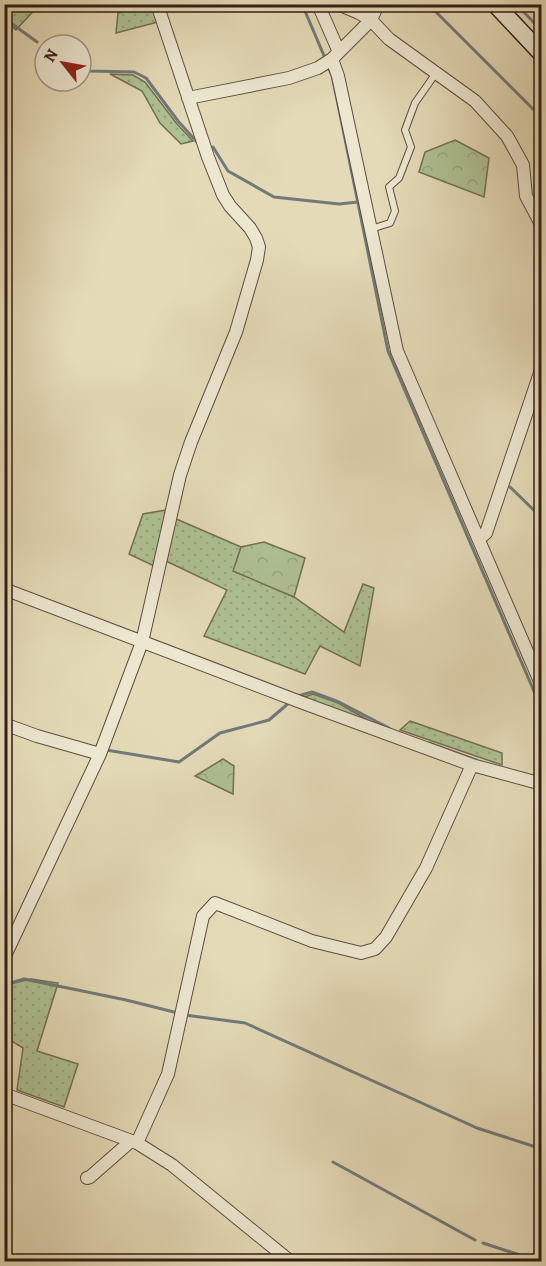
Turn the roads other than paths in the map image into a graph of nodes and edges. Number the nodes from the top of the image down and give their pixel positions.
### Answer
1 (157, 4) edge
2 (318, 4) edge
3 (338, 4) edge
4 (378, 4) edge
5 (504, 8) edge
6 (371, 20) junction
7 (542, 54) edge
8 (335, 55) junction
9 (436, 73) junction
10 (188, 98) junction
11 (542, 226) edge
12 (371, 229) junction
13 (542, 367) edge
14 (479, 539) junction
15 (4, 589) edge
16 (142, 642) junction
17 (542, 686) edge
18 (4, 724) edge
19 (102, 749) junction
20 (472, 765) junction
21 (542, 784) edge
22 (4, 958) edge
23 (4, 1094) edge
24 (134, 1142) junction
25 (87, 1178) dead end
26 (291, 1262) edge

1 - 10 street
2 - 8 street
3 - 6 street
4 - 6 street
5 - 7 main road
6 - 8 street
6 - 9 street
8 - 10 street
8 - 12 street
9 - 11 street
9 - 12 lane
10 - 16 street
12 - 14 street
13 - 14 street
14 - 17 street
15 - 16 street
16 - 19 street
16 - 20 street
18 - 19 street
19 - 22 street
20 - 21 street
20 - 24 street
23 - 24 street
24 - 25 street
24 - 26 street

